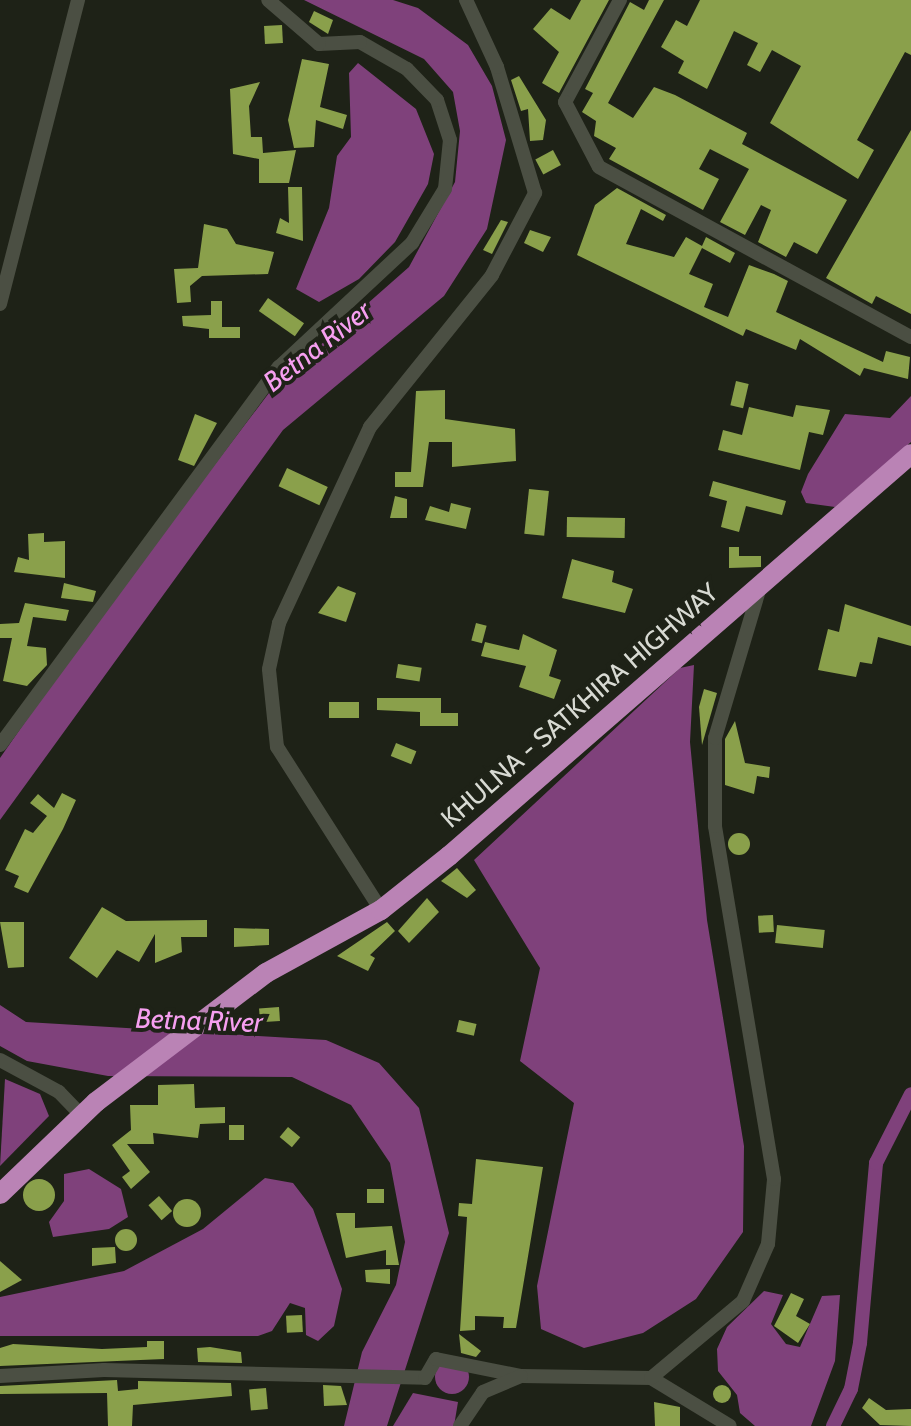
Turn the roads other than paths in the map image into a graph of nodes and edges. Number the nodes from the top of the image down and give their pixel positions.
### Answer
1 (78, 0) edge
2 (268, 0) edge
3 (466, 0) edge
4 (620, 0) edge
5 (0, 304) edge
6 (911, 337) edge
7 (911, 454) edge
8 (762, 582) junction
9 (0, 745) edge
10 (381, 910) junction
11 (0, 1060) edge
12 (89, 1109) junction
13 (0, 1194) edge
14 (0, 1376) edge
15 (521, 1376) junction
16 (651, 1378) junction
17 (460, 1426) edge
18 (730, 1426) edge

1 - 5 street
2 - 9 street
3 - 10 street
4 - 6 street
7 - 8 highway, KHULNA - SATKHIRA HIGHWAY
8 - 10 highway, KHULNA - SATKHIRA HIGHWAY
8 - 16 street
10 - 12 highway, KHULNA - SATKHIRA HIGHWAY
11 - 12 street
12 - 13 highway, KHULNA - SATKHIRA HIGHWAY
14 - 15 street
15 - 16 street
15 - 17 street
16 - 18 street

